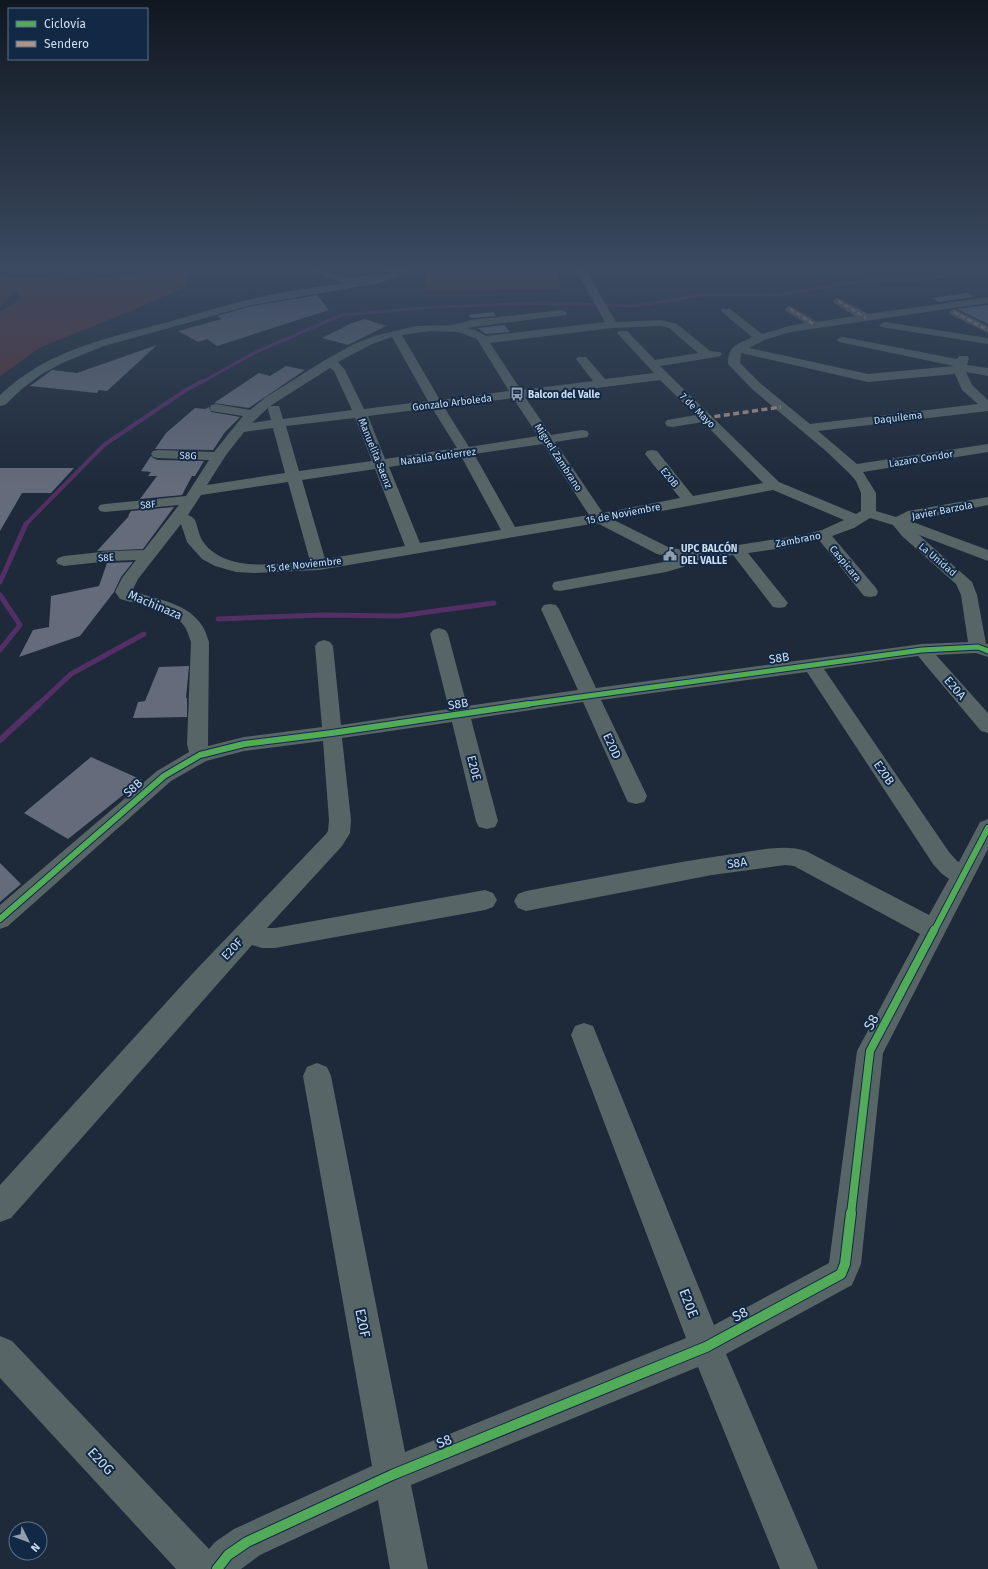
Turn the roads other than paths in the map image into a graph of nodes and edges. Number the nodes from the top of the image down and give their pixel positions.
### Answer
1 (113, 340) edge
2 (376, 340) edge
3 (399, 340) edge
4 (483, 340) edge
5 (630, 340) edge
6 (690, 340) edge
7 (755, 340) edge
8 (843, 340) dead end
9 (983, 340) edge
10 (736, 352) junction
11 (707, 355) junction
12 (582, 359) dead end
13 (331, 362) junction
14 (652, 364) junction
15 (959, 367) junction
16 (988, 372) edge
17 (663, 376) junction
18 (601, 383) junction
19 (517, 394) junction
20 (0, 402) edge
21 (267, 402) junction
22 (436, 404) junction
23 (988, 407) edge
24 (216, 408) dead end
25 (360, 413) junction
26 (253, 414) junction
27 (705, 418) junction
28 (278, 423) junction
29 (672, 423) dead end
30 (240, 428) junction
31 (808, 428) junction
32 (582, 434) dead end
33 (547, 439) junction
34 (988, 448) edge
35 (466, 452) junction
36 (158, 454) dead end
37 (652, 454) dead end
38 (218, 456) junction
39 (381, 464) junction
40 (854, 469) junction
41 (294, 476) junction
42 (774, 485) junction
43 (193, 496) junction
44 (689, 500) junction
45 (988, 501) edge
46 (105, 508) dead end
47 (179, 517) junction
48 (863, 517) junction
49 (599, 518) junction
50 (898, 522) junction
51 (510, 532) junction
52 (823, 535) junction
53 (414, 548) junction
54 (738, 551) junction
55 (148, 555) junction
56 (988, 556) edge
57 (690, 557) junction
58 (64, 561) dead end
59 (319, 565) junction
60 (560, 586) dead end
61 (870, 592) dead end
62 (779, 603) dead end
63 (550, 609) dead end
64 (439, 634) dead end
65 (324, 646) dead end
66 (983, 649) edge
67 (922, 650) junction
68 (811, 664) junction
69 (589, 695) junction
70 (460, 715) junction
71 (988, 726) edge
72 (332, 733) junction
73 (200, 756) junction
74 (636, 796) dead end
75 (487, 821) dead end
76 (988, 828) edge
77 (963, 876) junction
78 (485, 900) dead end
79 (526, 901) dead end
80 (0, 919) edge
81 (934, 929) junction
82 (248, 932) junction
83 (584, 1035) dead end
84 (317, 1076) dead end
85 (0, 1207) edge
86 (706, 1346) junction
87 (0, 1353) edge
88 (392, 1476) junction
89 (202, 1569) edge
90 (217, 1569) edge
91 (409, 1569) edge
92 (799, 1569) edge

1 - 20 street
2 - 13 street
3 - 22 street
4 - 19 street, Miguel Zambrano
5 - 14 street, 7 de Mayo
6 - 11 street
7 - 10 street
8 - 15 street
9 - 15 street
10 - 11 street
10 - 15 street
10 - 31 street
11 - 14 street
12 - 18 street
13 - 21 street
13 - 25 street, Manuelita Saenz
14 - 17 street, 7 de Mayo
15 - 16 street
15 - 23 street
17 - 18 street, Gonzalo Arboleda
17 - 27 street, 7 de Mayo
18 - 19 street, Gonzalo Arboleda
19 - 22 street, Gonzalo Arboleda
19 - 33 street, Miguel Zambrano
21 - 26 street
21 - 28 street
22 - 25 street, Gonzalo Arboleda
22 - 35 street
23 - 31 street, Daquilema
24 - 26 street
25 - 28 street, Gonzalo Arboleda
25 - 39 street, Manuelita Saenz
26 - 30 street
27 - 29 street
27 - 42 street, 7 de Mayo
28 - 30 street, Gonzalo Arboleda
28 - 41 street
30 - 38 street
31 - 40 street
32 - 33 street, Natalia Gutierrez
33 - 35 street, Natalia Gutierrez
33 - 49 street, Miguel Zambrano
34 - 40 street, Lazaro Condor
35 - 39 street, Natalia Gutierrez
35 - 51 street
36 - 38 street, S8G
37 - 44 street, E20B
38 - 43 street
39 - 41 street, Natalia Gutierrez
39 - 53 street, Manuelita Saenz
40 - 48 street
41 - 43 street, Natalia Gutierrez
41 - 59 street
42 - 44 street, 15 de Noviembre
42 - 48 street
43 - 46 street, S8F
43 - 47 street
44 - 49 street, 15 de Noviembre
45 - 50 street, Javier Barzola
47 - 55 street, Machinaza
47 - 59 street, 15 de Noviembre
48 - 50 street
48 - 52 street, Zambrano
49 - 51 street, 15 de Noviembre
49 - 57 street, Miguel Zambrano
50 - 56 street
50 - 66 street, La Unidad
51 - 53 street, 15 de Noviembre
52 - 54 street, Zambrano
52 - 61 street, Caspicara
53 - 59 street, 15 de Noviembre
54 - 57 street, Zambrano
54 - 62 street
55 - 58 street, S8E
55 - 73 street, Machinaza
57 - 60 street, Zambrano
63 - 69 street, E20D
64 - 70 street, E20E
65 - 72 street, E20F
66 - 67 street, S8B
67 - 68 street, S8B
67 - 71 street, E20A
68 - 69 street, S8B
68 - 77 street, E20B
69 - 70 street, S8B
69 - 74 street, E20D
70 - 72 street, S8B
70 - 75 street, E20E
72 - 73 street, S8B
72 - 82 street, E20F
73 - 80 street, S8B
76 - 77 street, S8
77 - 81 street, S8
78 - 82 street
79 - 81 street, S8A
81 - 86 street, S8
82 - 85 street, E20F
83 - 86 street, E20E
84 - 88 street, E20F
86 - 88 street, S8
86 - 92 street, E20E
87 - 89 street, E20G
88 - 90 street, S8
88 - 91 street, E20F

